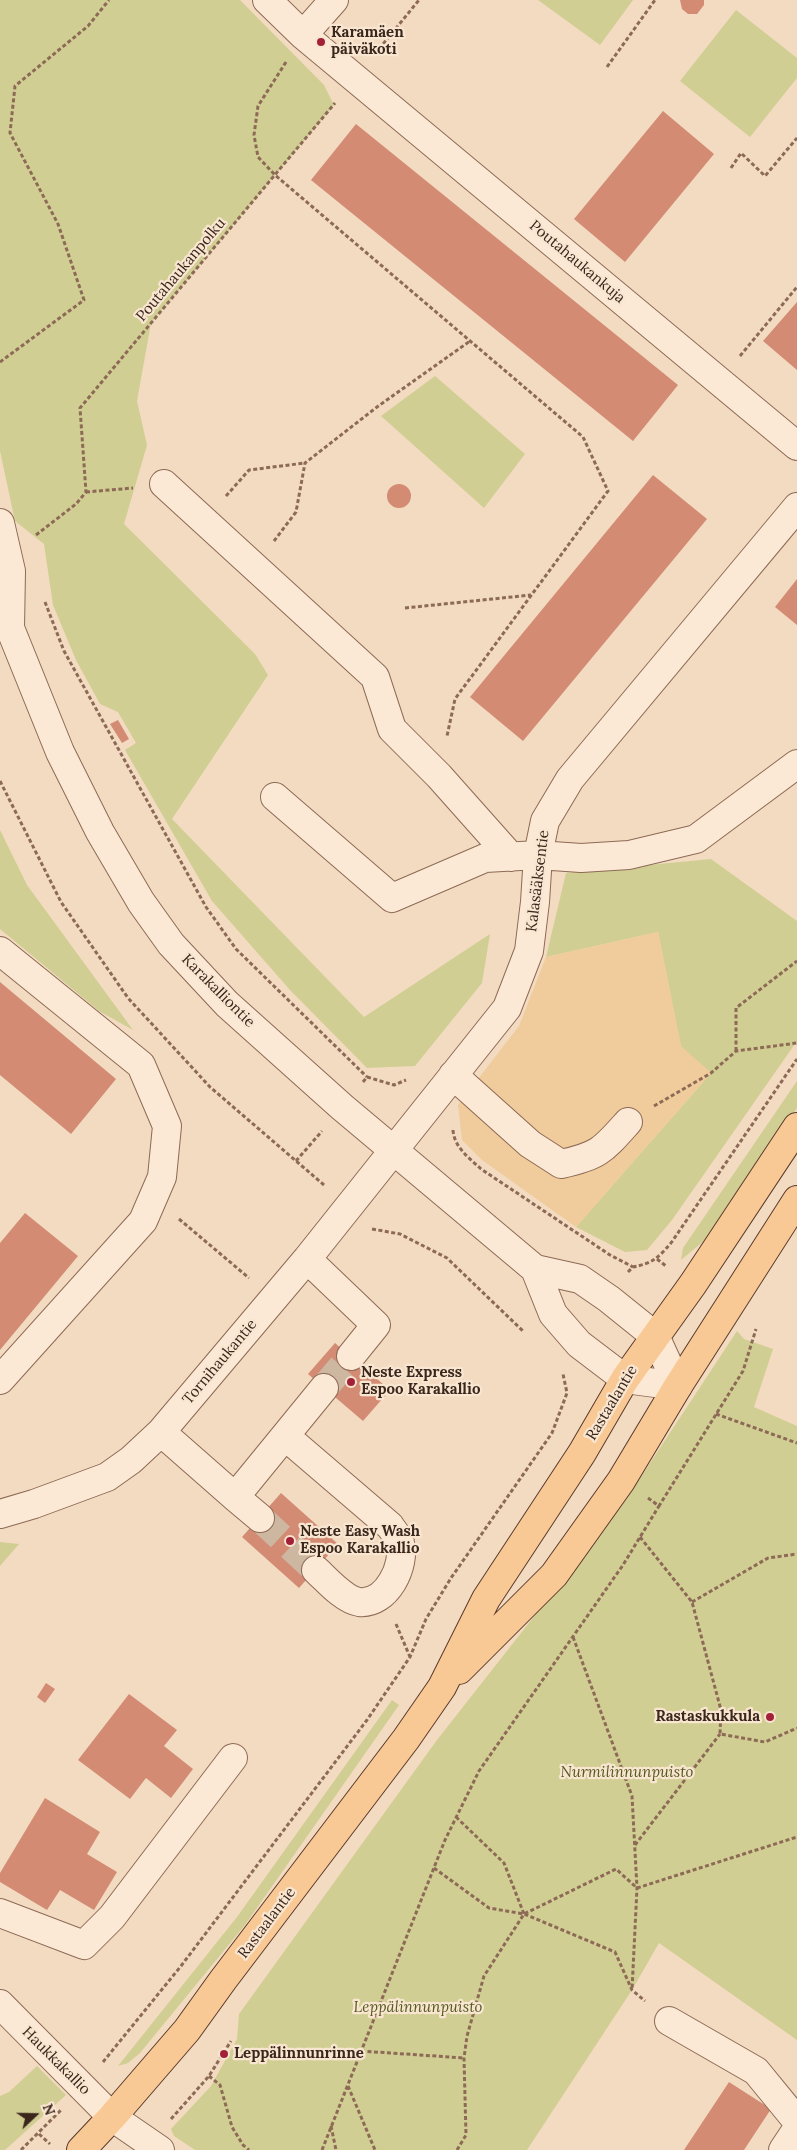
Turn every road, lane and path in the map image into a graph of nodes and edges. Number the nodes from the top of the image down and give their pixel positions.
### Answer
1 (109, 0) edge
2 (267, 0) edge
3 (334, 0) edge
4 (419, 0) edge
5 (654, 0) edge
6 (303, 35) junction
7 (608, 67) dead end
8 (356, 78) junction
9 (797, 138) edge
10 (730, 168) dead end
11 (275, 175) junction
12 (797, 287) edge
13 (470, 341) junction
14 (0, 362) edge
15 (747, 404) junction
16 (797, 446) edge
17 (305, 463) junction
18 (164, 484) joint
19 (86, 492) junction
20 (797, 506) edge
21 (204, 521) junction
22 (2, 534) edge
23 (254, 567) junction
24 (44, 595) dead end
25 (531, 596) junction
26 (405, 608) dead end
27 (5, 620) edge
28 (797, 764) edge
29 (439, 776) junction
30 (0, 781) edge
31 (275, 797) dead end
32 (525, 856) junction
33 (0, 951) edge
34 (797, 961) edge
35 (797, 1043) edge
36 (736, 1051) junction
37 (797, 1059) edge
38 (453, 1075) junction
39 (367, 1077) dead end
40 (406, 1080) dead end
41 (432, 1101) junction
42 (628, 1122) joint
43 (797, 1127) edge
44 (393, 1149) junction
45 (153, 1197) junction
46 (797, 1200) edge
47 (347, 1208) junction
48 (307, 1259) junction
49 (632, 1267) junction
50 (535, 1269) junction
51 (249, 1278) dead end
52 (609, 1299) junction
53 (526, 1334) dead end
54 (655, 1336) junction
55 (578, 1344) junction
56 (351, 1356) tunnel mouth
57 (625, 1379) junction
58 (0, 1380) edge
59 (678, 1386) junction
60 (324, 1388) tunnel mouth
61 (716, 1414) dead end
62 (161, 1432) junction
63 (285, 1436) junction
64 (797, 1444) edge
65 (235, 1497) junction
66 (659, 1506) dead end
67 (0, 1514) edge
68 (260, 1518) tunnel mouth
69 (640, 1536) junction
70 (797, 1554) edge
71 (316, 1570) tunnel mouth
72 (692, 1602) junction
73 (573, 1637) junction
74 (442, 1687) junction
75 (797, 1728) edge
76 (720, 1734) junction
77 (234, 1758) dead end
78 (456, 1817) junction
79 (797, 1837) edge
80 (634, 1845) junction
81 (434, 1868) junction
82 (637, 1888) junction
83 (0, 1913) edge
84 (524, 1914) junction
85 (0, 2004) edge
86 (669, 2021) dead end
87 (231, 2042) dead end
88 (361, 2051) junction
89 (464, 2058) junction
90 (210, 2076) junction
91 (347, 2085) junction
92 (82, 2087) junction
93 (112, 2117) junction
94 (171, 2119) dead end
95 (797, 2121) edge
96 (331, 2126) junction
97 (797, 2129) edge
98 (39, 2134) junction
99 (21, 2150) edge
100 (56, 2150) edge
101 (81, 2150) edge
102 (160, 2150) edge
103 (249, 2150) edge
104 (322, 2150) edge
105 (336, 2150) edge
106 (374, 2150) edge
107 (457, 2150) edge
108 (783, 2150) edge

1 - 14 path
2 - 6 street, Poutahaukankuja
3 - 6 street
4 - 8 path, Poutahaukanpolku
5 - 7 path
6 - 8 street, Poutahaukankuja
6 - 11 path
8 - 11 path, Poutahaukanpolku
8 - 15 street, Poutahaukankuja
9 - 10 path
11 - 13 path
11 - 19 path, Poutahaukanpolku
12 - 15 path
13 - 17 path
13 - 25 path
15 - 16 street, Poutahaukankuja
17 - 21 path
17 - 23 path
18 - 19 path
18 - 21 street
19 - 22 path
20 - 32 street, Kalasääksentie
21 - 23 street
22 - 27 street, Karakalliontie
23 - 29 street
24 - 39 path
25 - 26 path
25 - 29 path
27 - 44 street, Karakalliontie
28 - 32 street
29 - 32 street
30 - 47 path
31 - 32 street
32 - 38 street, Kalasääksentie
33 - 45 street
34 - 36 path
35 - 36 path
36 - 42 path
37 - 49 path
38 - 41 street, Kalasääksentie
38 - 42 street
40 - 41 path
41 - 44 street, Kalasääksentie
41 - 49 path
43 - 54 main road, Rastaalantie
44 - 47 street, Tornihaukantie
44 - 50 street, Karakalliontie
45 - 51 path
45 - 58 street
46 - 59 main road, Rastaalantie
47 - 48 street, Tornihaukantie
47 - 53 path
48 - 56 street
48 - 62 street, Tornihaukantie
49 - 52 path
50 - 52 street, Karakalliontie
50 - 55 street, Karakalliontie
52 - 54 street, Karakalliontie
54 - 57 main road, Rastaalantie
54 - 59 street, Karakalliontie
55 - 57 street, Karakalliontie
55 - 92 path
57 - 59 street, Karakalliontie
57 - 74 main road, Rastaalantie
59 - 74 main road, Rastaalantie
60 - 63 street
61 - 64 path
62 - 65 street
62 - 67 street, Tornihaukantie
63 - 65 street
63 - 71 street
65 - 68 street
66 - 69 path
69 - 72 path
69 - 73 path
70 - 72 path
72 - 76 path
73 - 78 path
73 - 80 path
74 - 93 main road, Rastaalantie
75 - 76 path
76 - 80 path
77 - 83 street
78 - 81 path
78 - 84 path
79 - 82 path
80 - 82 path
81 - 84 path
81 - 88 path
82 - 84 path
82 - 84 path
84 - 89 path
85 - 92 street, Haukkakallio
86 - 95 street
87 - 90 path
88 - 89 path
88 - 91 path
89 - 107 path
90 - 94 path
90 - 103 path
91 - 96 path
91 - 106 path
92 - 93 street, Haukkakallio
92 - 98 path
93 - 101 main road, Rastaalantie
93 - 102 street
96 - 104 path
96 - 105 path
97 - 108 street
98 - 99 path
98 - 100 path

